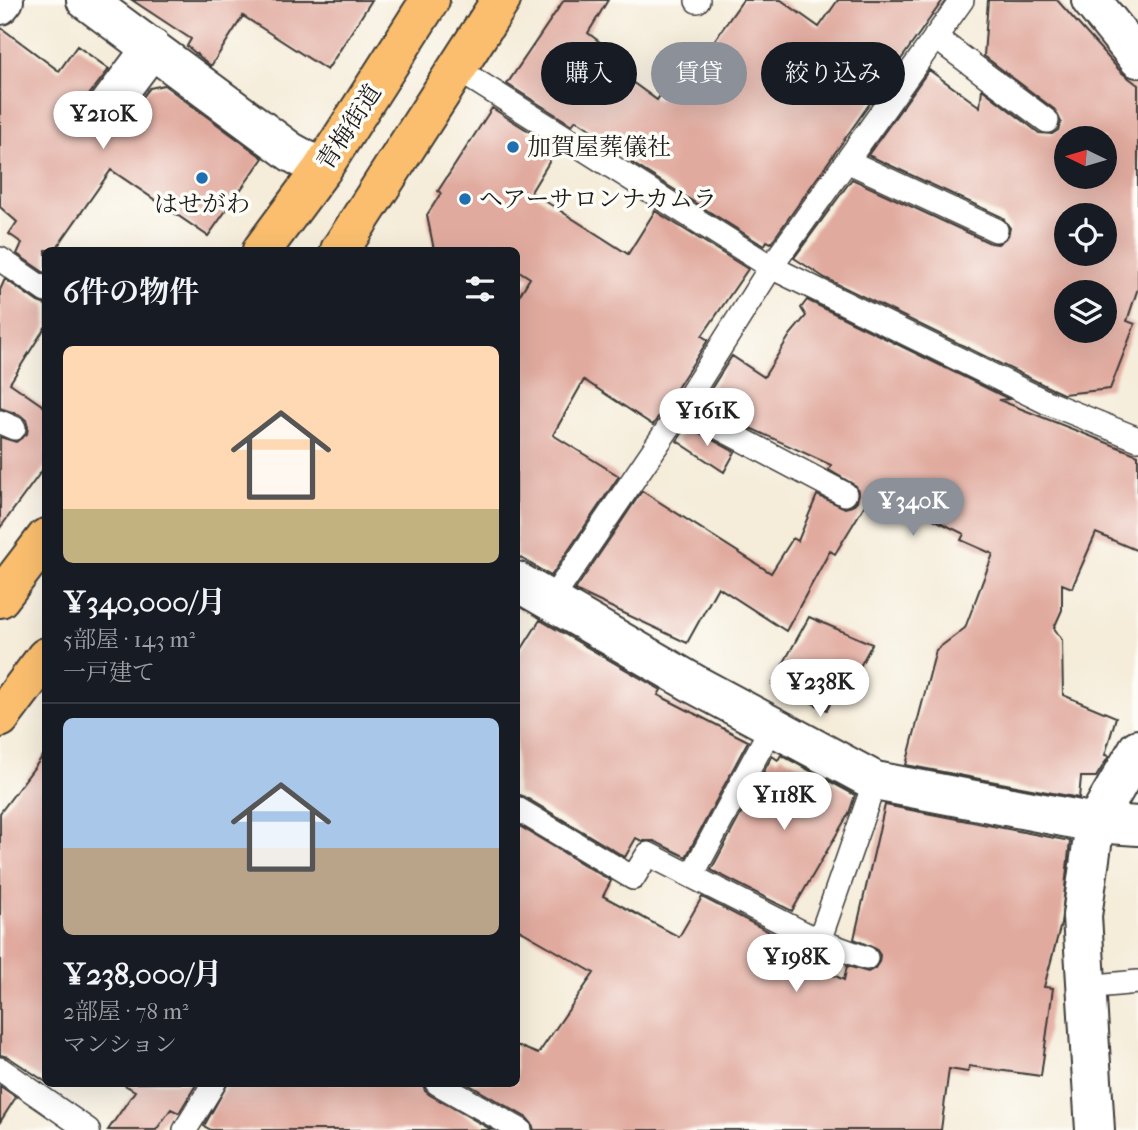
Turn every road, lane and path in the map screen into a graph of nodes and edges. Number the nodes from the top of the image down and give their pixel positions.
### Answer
1 (4, 0) edge
2 (86, 0) edge
3 (430, 0) edge
4 (501, 0) edge
5 (962, 0) edge
6 (1090, 0) edge
7 (0, 5) edge
8 (935, 37) junction
9 (152, 48) junction
10 (1138, 58) edge
11 (457, 69) junction
12 (107, 108) dead end
13 (1047, 121) dead end
14 (847, 161) junction
15 (322, 169) junction
16 (996, 230) dead end
17 (264, 247) edge
18 (342, 247) edge
19 (0, 260) edge
20 (771, 267) junction
21 (42, 288) edge
22 (682, 408) junction
23 (1138, 439) edge
24 (845, 494) dead end
25 (42, 543) edge
26 (528, 595) edge
27 (0, 598) edge
28 (40, 674) edge
29 (0, 718) edge
30 (772, 726) junction
31 (1138, 749) edge
32 (875, 781) junction
33 (520, 810) edge
34 (1095, 823) junction
35 (1138, 825) edge
36 (692, 875) junction
37 (819, 941) junction
38 (866, 958) dead end
39 (1138, 982) edge
40 (1086, 986) junction
41 (0, 1069) edge
42 (212, 1087) edge
43 (444, 1087) edge
44 (88, 1130) edge
45 (185, 1130) edge
46 (520, 1130) edge
47 (1095, 1130) edge

1 - 7 street
2 - 9 street
3 - 15 main road, 青梅街道
4 - 11 main road
5 - 8 lane
6 - 10 street
8 - 13 lane
8 - 14 lane
9 - 12 street
9 - 15 street
11 - 18 main road
11 - 20 lane
14 - 16 lane
14 - 20 lane
15 - 17 main road, 青梅街道
19 - 21 lane
20 - 22 lane
20 - 23 lane
22 - 24 lane
22 - 26 lane
25 - 27 main road
26 - 30 street
28 - 29 main road
30 - 32 street
30 - 36 lane
31 - 34 street
32 - 34 street
32 - 37 lane
33 - 36 lane
34 - 35 street
34 - 40 street
36 - 37 lane
37 - 38 lane
39 - 40 lane
40 - 47 street
41 - 44 lane
42 - 45 lane
43 - 46 lane

